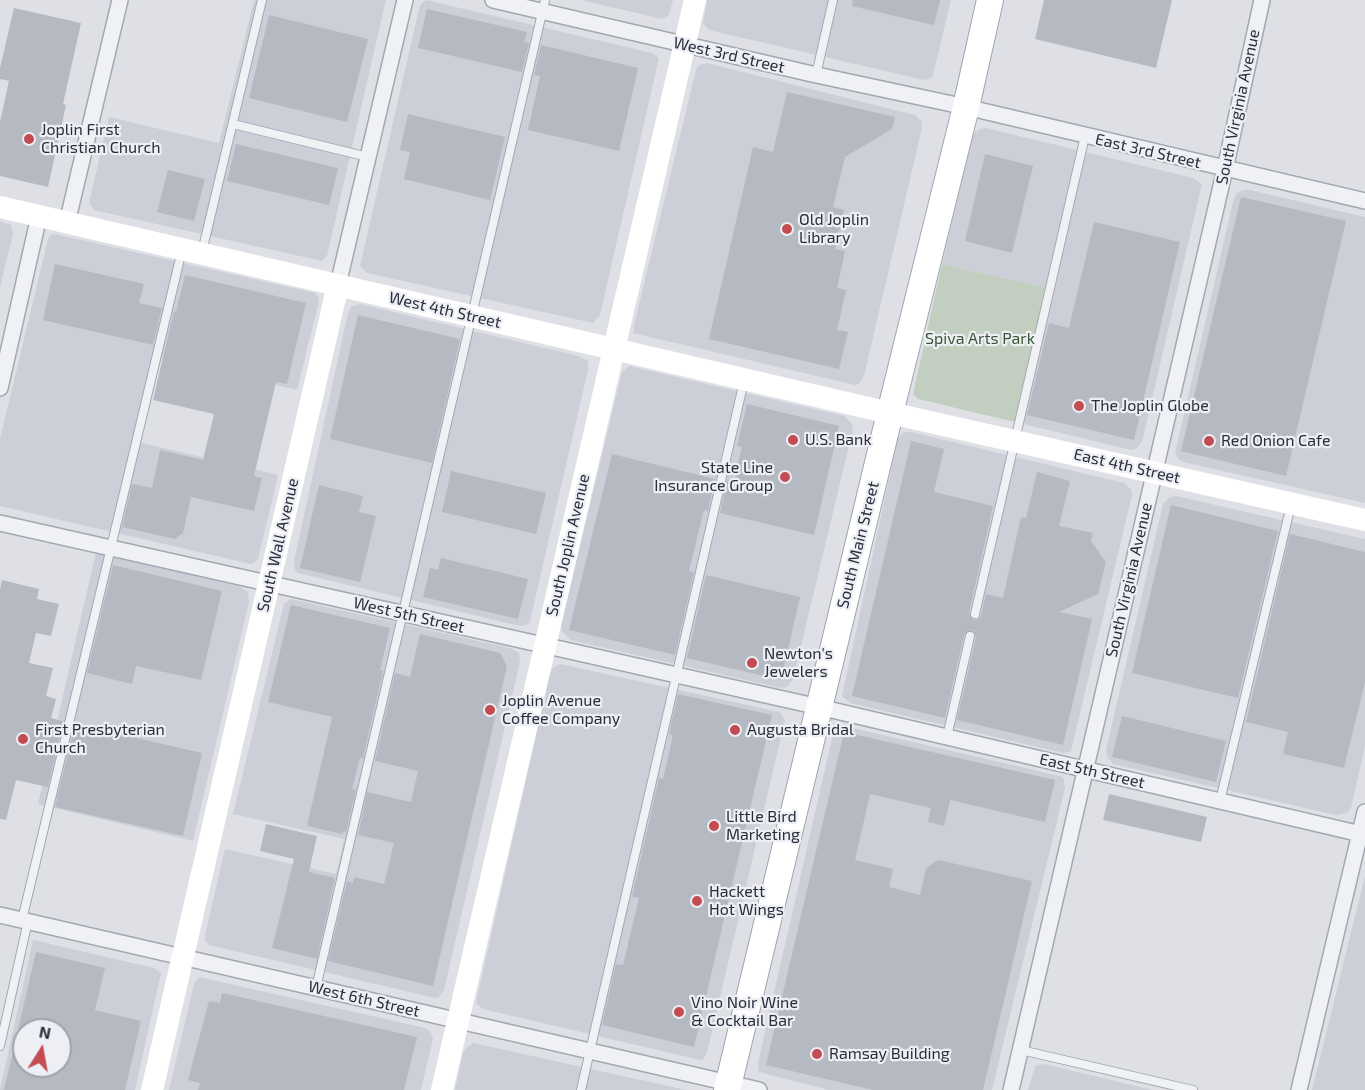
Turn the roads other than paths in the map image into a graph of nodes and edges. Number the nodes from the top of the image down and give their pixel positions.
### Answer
1 (120, 0) edge
2 (262, 0) edge
3 (405, 0) edge
4 (493, 0) edge
5 (695, 0) edge
6 (834, 0) edge
7 (990, 0) edge
8 (1262, 0) edge
9 (544, 6) edge
10 (684, 45) junction
11 (816, 75) junction
12 (966, 107) junction
13 (233, 124) junction
14 (1085, 136) junction
15 (368, 157) junction
16 (1225, 169) junction
17 (1365, 201) edge
18 (0, 207) edge
19 (39, 216) junction
20 (67, 223) junction
21 (192, 252) junction
22 (338, 285) junction
23 (472, 316) junction
24 (614, 349) junction
25 (745, 380) junction
26 (0, 388) edge
27 (890, 413) junction
28 (1015, 441) junction
29 (1154, 473) junction
30 (1292, 503) junction
31 (1365, 520) edge
32 (0, 523) edge
33 (110, 547) junction
34 (269, 583) junction
35 (403, 614) junction
36 (975, 614) dead end
37 (970, 636) dead end
38 (545, 646) junction
39 (677, 676) junction
40 (819, 707) junction
41 (947, 738) junction
42 (1085, 770) junction
43 (1220, 801) junction
44 (1365, 812) edge
45 (1362, 834) edge
46 (0, 915) edge
47 (25, 921) junction
48 (183, 956) junction
49 (316, 988) junction
50 (458, 1021) junction
51 (0, 1046) edge
52 (1021, 1050) junction
53 (590, 1052) junction
54 (727, 1087) edge
55 (152, 1090) edge
56 (442, 1090) edge
57 (582, 1090) edge
58 (759, 1090) edge
59 (1011, 1090) edge
60 (1193, 1090) edge
61 (1299, 1090) edge

1 - 20 street
2 - 13 lane
3 - 15 street, South Wall Avenue
4 - 9 street, West 3rd Street
5 - 10 street, South Joplin Avenue
6 - 11 lane
7 - 12 main road, South Main Street
8 - 16 street, South Virginia Avenue
9 - 10 street, West 3rd Street
9 - 23 lane
10 - 11 street, West 3rd Street
10 - 24 street, South Joplin Avenue
11 - 12 street, West 3rd Street
12 - 14 street, East 3rd Street
12 - 27 main road, South Main Street
13 - 15 lane
13 - 21 lane
14 - 16 street, East 3rd Street
14 - 28 lane
15 - 22 street, South Wall Avenue
16 - 17 street, East 3rd Street
16 - 29 street, South Virginia Avenue
18 - 19 street, West 4th Street
19 - 20 street, West 4th Street
19 - 26 street
20 - 21 street, West 4th Street
21 - 22 street, West 4th Street
21 - 33 lane
22 - 23 street, West 4th Street
22 - 34 street, South Wall Avenue
23 - 24 street, West 4th Street
23 - 35 lane
24 - 25 street, West 4th Street
24 - 38 street, South Joplin Avenue
25 - 27 street, West 4th Street
25 - 39 lane
27 - 28 street, East 4th Street
27 - 40 main road, South Main Street
28 - 29 street, East 4th Street
28 - 36 lane
29 - 30 street, East 4th Street
29 - 42 street, South Virginia Avenue
30 - 31 street, East 4th Street
30 - 43 lane
32 - 33 street, West 5th Street
33 - 34 street, West 5th Street
33 - 47 lane
34 - 35 street, West 5th Street
34 - 48 street, South Wall Avenue
35 - 38 street, West 5th Street
35 - 49 lane
37 - 41 lane
38 - 39 street, West 5th Street
38 - 50 street, South Joplin Avenue
39 - 40 street, West 5th Street
39 - 53 lane
40 - 41 street, East 5th Street
40 - 54 main road, South Main Street
41 - 42 street, East 5th Street
42 - 43 street, East 5th Street
42 - 52 street, South Virginia Avenue
43 - 45 street, East 5th Street
44 - 45 street
45 - 61 street
46 - 47 street, West 6th Street
47 - 48 street, West 6th Street
47 - 51 lane
48 - 49 street, West 6th Street
48 - 55 street, South Wall Avenue
49 - 50 street, West 6th Street
50 - 53 street, West 6th Street
50 - 56 street, South Joplin Avenue
52 - 59 street, South Virginia Avenue
52 - 60 lane
53 - 54 street, West 6th Street
53 - 57 lane
54 - 58 street, West 6th Street

